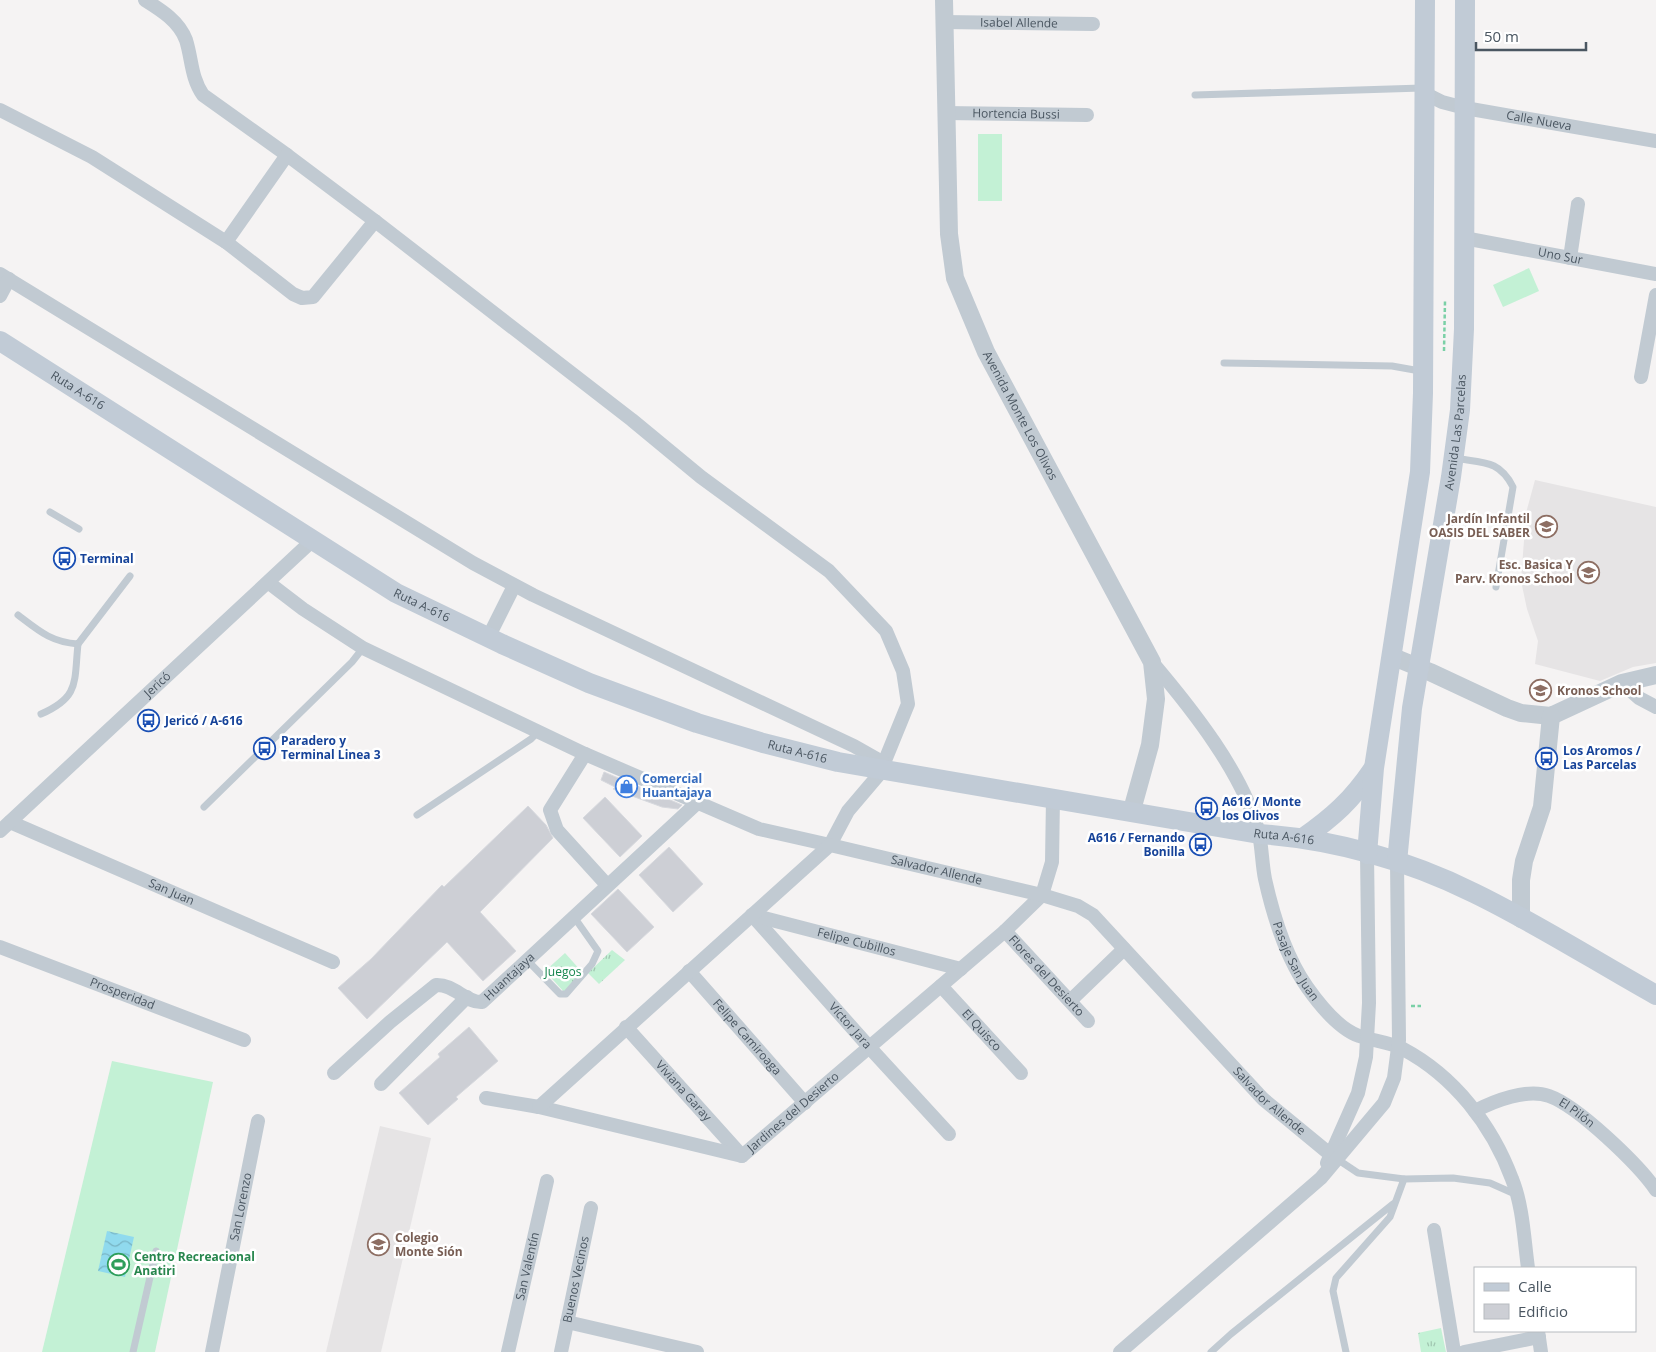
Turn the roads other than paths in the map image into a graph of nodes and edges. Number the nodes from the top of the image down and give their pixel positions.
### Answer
1 (145, 0) edge
2 (944, 0) edge
3 (1425, 0) edge
4 (1465, 0) edge
5 (944, 22) junction
6 (1094, 24) dead end
7 (1424, 90) junction
8 (1195, 95) dead end
9 (1465, 108) junction
10 (0, 110) edge
11 (945, 113) junction
12 (1087, 115) dead end
13 (1656, 141) edge
14 (287, 155) junction
15 (1578, 204) dead end
16 (376, 221) junction
17 (1464, 238) junction
18 (226, 242) junction
19 (1570, 258) junction
20 (1656, 274) edge
21 (5, 276) edge
22 (1656, 295) edge
23 (0, 296) edge
24 (0, 341) edge
25 (1224, 363) dead end
26 (1423, 372) junction
27 (1642, 377) dead end
28 (1454, 458) junction
29 (50, 512) dead end
30 (79, 529) dead end
31 (314, 539) junction
32 (130, 576) dead end
33 (269, 583) junction
34 (514, 586) junction
35 (1496, 587) dead end
36 (18, 615) dead end
37 (488, 638) junction
38 (78, 644) junction
39 (363, 648) junction
40 (1391, 656) junction
41 (1152, 662) junction
42 (1418, 667) junction
43 (1656, 676) edge
44 (1622, 683) junction
45 (1656, 707) edge
46 (41, 714) dead end
47 (1550, 716) junction
48 (539, 732) junction
49 (585, 754) junction
50 (883, 767) junction
51 (1374, 768) junction
52 (1053, 798) junction
53 (696, 804) junction
54 (204, 807) dead end
55 (1132, 810) junction
56 (417, 815) dead end
57 (5, 827) edge
58 (1258, 834) junction
59 (1303, 838) junction
60 (830, 845) junction
61 (1367, 854) junction
62 (1397, 862) junction
63 (606, 886) junction
64 (1042, 895) junction
65 (752, 914) junction
66 (573, 916) junction
67 (1521, 919) junction
68 (1005, 931) junction
69 (0, 947) edge
70 (1124, 949) junction
71 (527, 960) junction
72 (333, 962) dead end
73 (961, 969) junction
74 (689, 971) junction
75 (941, 986) junction
76 (1656, 995) edge
77 (468, 997) junction
78 (1071, 1000) junction
79 (1088, 1021) dead end
80 (626, 1026) junction
81 (1368, 1038) junction
82 (244, 1040) dead end
83 (1399, 1047) junction
84 (870, 1048) junction
85 (334, 1073) dead end
86 (1022, 1074) dead end
87 (381, 1084) dead end
88 (486, 1098) dead end
89 (805, 1103) junction
90 (539, 1107) junction
91 (1475, 1110) junction
92 (258, 1121) dead end
93 (949, 1134) dead end
94 (742, 1156) junction
95 (1334, 1157) junction
96 (1404, 1179) junction
97 (547, 1181) dead end
98 (1656, 1190) edge
99 (1517, 1195) junction
100 (1393, 1204) junction
101 (591, 1208) dead end
102 (1434, 1230) dead end
103 (156, 1251) dead end
104 (1528, 1267) edge
105 (567, 1322) junction
106 (1538, 1334) edge
107 (667, 1348) edge
108 (132, 1352) edge
109 (212, 1352) edge
110 (508, 1352) edge
111 (561, 1352) edge
112 (697, 1352) edge
113 (1120, 1352) edge
114 (1211, 1352) edge
115 (1346, 1352) edge
116 (1454, 1352) edge
117 (1464, 1352) edge
118 (1541, 1352) edge

1 - 14 street
2 - 5 street, Avenida Monte Los Olivos
3 - 7 main road
4 - 9 main road, Avenida Las Parcelas
5 - 6 street, Isabel Allende
5 - 11 street, Avenida Monte Los Olivos
7 - 8 lane
7 - 9 street, Calle Nueva
7 - 26 main road
9 - 13 street, Calle Nueva
9 - 17 main road, Avenida Las Parcelas
10 - 18 street
11 - 12 street, Hortencia Bussi
11 - 41 street, Avenida Monte Los Olivos
14 - 16 street
14 - 18 street
15 - 19 street
16 - 18 street
16 - 50 street
17 - 19 street, Uno Sur
17 - 28 main road, Avenida Las Parcelas
19 - 20 street, Uno Sur
21 - 23 street
21 - 34 street
22 - 27 street
24 - 31 main road, Ruta A-616
25 - 26 lane
26 - 40 main road
28 - 35 lane
28 - 42 main road, Avenida Las Parcelas
29 - 30 lane
31 - 33 street, Jericó
31 - 37 main road, Ruta A-616
32 - 38 lane
33 - 39 street
33 - 57 street, Jericó
34 - 37 street
34 - 50 street
36 - 38 lane
37 - 50 main road, Ruta A-616
38 - 46 lane
39 - 48 street
39 - 54 lane
40 - 42 street
40 - 51 main road
41 - 55 street, Avenida Monte Los Olivos
41 - 58 street, Pasaje San Juan
42 - 47 street
42 - 62 main road, Avenida Las Parcelas
43 - 44 street
44 - 45 street
44 - 47 street
47 - 67 street
48 - 49 street
48 - 56 lane
49 - 53 street
49 - 63 street
50 - 52 main road, Ruta A-616
50 - 60 street
51 - 59 main road
51 - 61 main road
52 - 55 main road, Ruta A-616
52 - 64 street
53 - 60 street
53 - 63 street, Huantajaya
55 - 58 main road, Ruta A-616
57 - 72 street, San Juan
58 - 59 main road, Ruta A-616
58 - 81 street, Pasaje San Juan
59 - 61 main road, Ruta A-616
60 - 64 street, Salvador Allende
60 - 65 street
61 - 62 main road, Ruta A-616
61 - 81 street
62 - 67 main road, Ruta A-616
62 - 83 street
63 - 66 street, Huantajaya
64 - 68 street, Jardines del Desierto
64 - 70 street, Salvador Allende
65 - 73 street, Felipe Cubillos
65 - 74 street
65 - 84 street, Víctor Jara
66 - 71 street, Huantajaya
66 - 71 lane
67 - 76 main road, Ruta A-616
68 - 73 street, Jardines del Desierto
68 - 78 street, Flores del Desierto
69 - 82 street, Prosperidad
70 - 78 street
70 - 95 street, Salvador Allende
71 - 77 street, Huantajaya
73 - 75 street, Jardines del Desierto
74 - 80 street
74 - 89 street, Felipe Camiroaga
75 - 84 street, Jardines del Desierto
75 - 86 street, El Quisco
77 - 85 street, Huantajaya
77 - 87 street
78 - 79 street, Flores del Desierto
80 - 90 street
80 - 94 street, Viviana Garay
81 - 83 street, Pasaje San Juan
81 - 95 street
83 - 91 street, Pasaje San Juan
83 - 95 street
84 - 89 street, Jardines del Desierto
84 - 93 street, Víctor Jara
88 - 90 street, Jardines del Desierto
89 - 94 street, Jardines del Desierto
90 - 94 street, Jardines del Desierto
91 - 98 street, El Pilón
91 - 99 street, Pasaje San Juan
92 - 109 street, San Lorenzo
95 - 96 lane
95 - 113 street
96 - 99 lane
96 - 100 lane
97 - 110 street, San Valentín
99 - 104 street, Pasaje San Juan
100 - 114 lane
100 - 115 lane
101 - 105 street, Buenos Vecinos
102 - 116 street
103 - 108 lane
105 - 107 street
105 - 111 street, Buenos Vecinos
106 - 117 street
106 - 118 street
107 - 112 street

